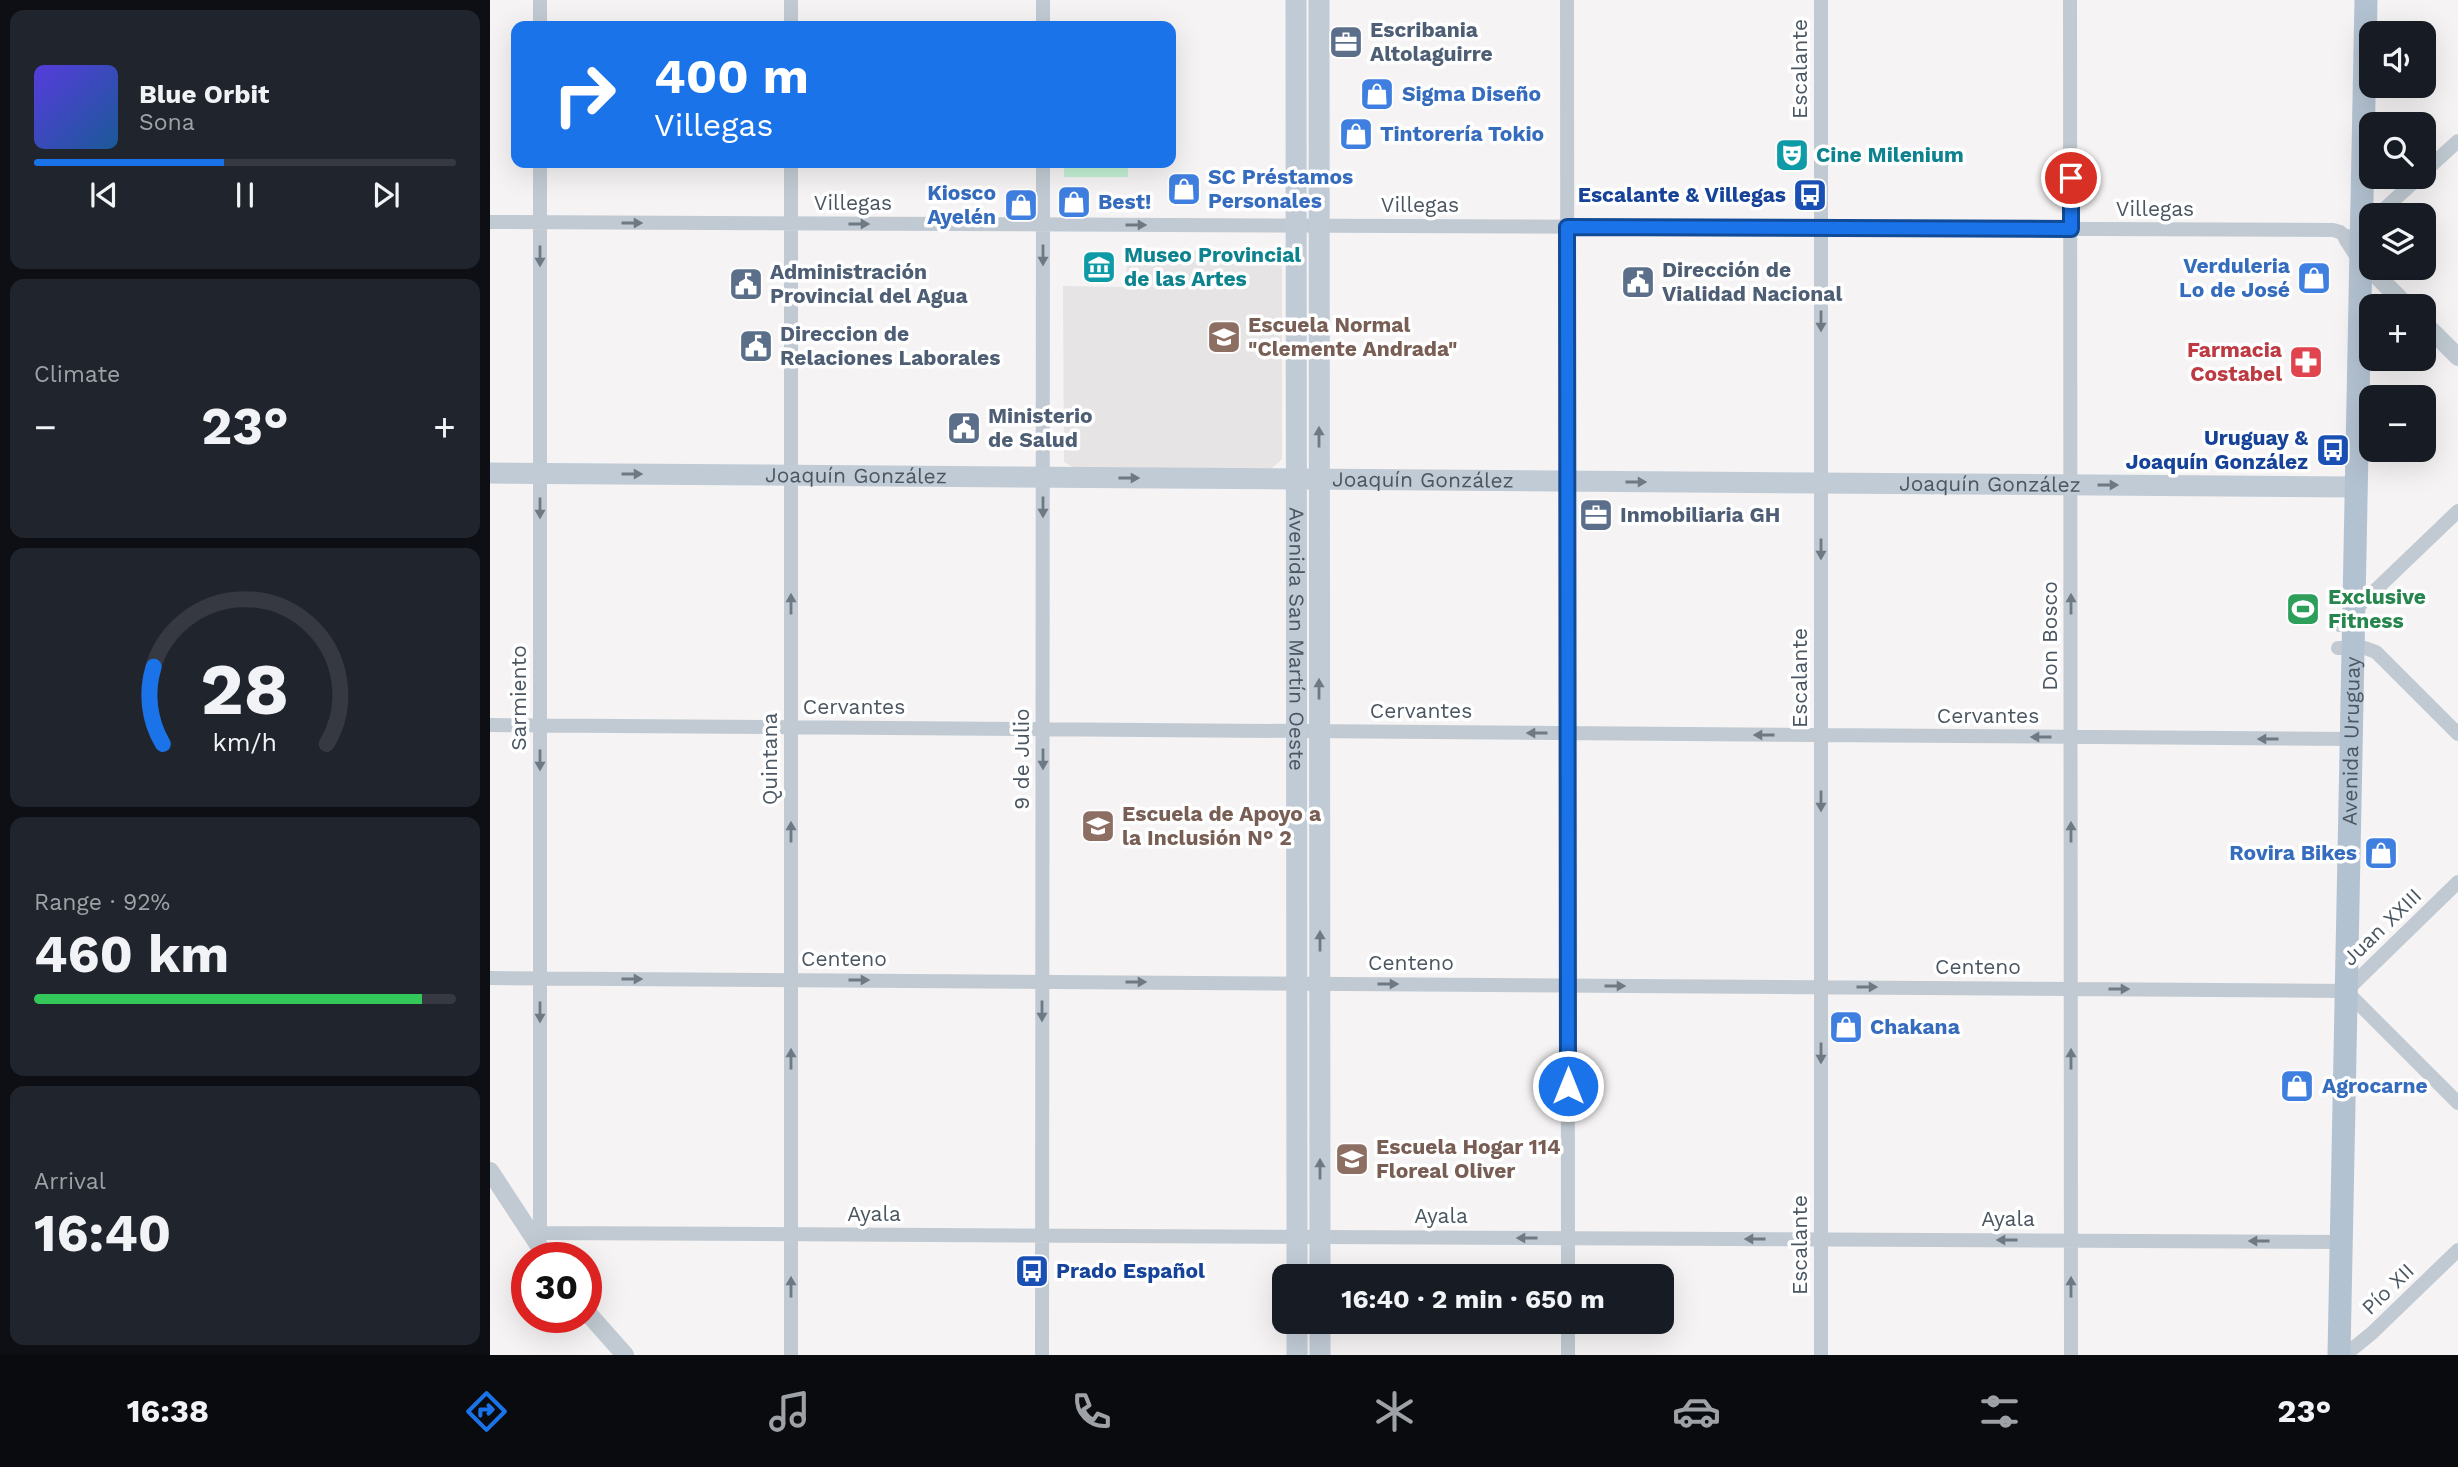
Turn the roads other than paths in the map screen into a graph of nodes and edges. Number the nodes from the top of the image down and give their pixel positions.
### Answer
1 (540, 0) edge
2 (791, 0) edge
3 (1043, 0) edge
4 (1296, 0) edge
5 (1319, 0) edge
6 (1567, 0) edge
7 (1821, 0) edge
8 (2070, 0) edge
9 (2351, 0) edge
10 (2366, 0) edge
11 (540, 21) edge
12 (791, 21) edge
13 (1043, 21) edge
14 (2458, 141) edge
15 (2436, 161) edge
16 (540, 168) edge
17 (791, 168) edge
18 (1043, 168) edge
19 (2406, 189) edge
20 (2363, 203) edge
21 (2364, 203) edge
22 (2390, 203) edge
23 (490, 222) edge
24 (540, 223) junction
25 (791, 224) junction
26 (1043, 225) junction
27 (1296, 226) junction
28 (1319, 226) junction
29 (1567, 227) junction
30 (2359, 227) edge
31 (1821, 228) junction
32 (2071, 229) junction
33 (2360, 280) edge
34 (2361, 280) edge
35 (2381, 280) edge
36 (2395, 294) edge
37 (2436, 335) edge
38 (2458, 357) edge
39 (490, 473) edge
40 (540, 474) junction
41 (791, 475) junction
42 (1043, 478) junction
43 (1297, 479) junction
44 (1319, 480) junction
45 (1568, 481) junction
46 (1821, 483) junction
47 (2071, 485) junction
48 (2349, 487) junction
49 (2458, 511) edge
50 (2346, 633) junction
51 (490, 725) edge
52 (540, 725) junction
53 (791, 727) junction
54 (1043, 729) junction
55 (1297, 731) junction
56 (1319, 731) junction
57 (1568, 733) junction
58 (2458, 734) edge
59 (1821, 735) junction
60 (2071, 737) junction
61 (2344, 739) junction
62 (2458, 882) edge
63 (490, 978) edge
64 (540, 978) junction
65 (791, 980) junction
66 (1042, 981) junction
67 (1297, 984) junction
68 (1320, 984) junction
69 (1568, 985) junction
70 (1821, 987) junction
71 (2071, 989) junction
72 (2339, 991) junction
73 (2458, 1102) edge
74 (490, 1171) edge
75 (791, 1234) junction
76 (536, 1235) junction
77 (1042, 1236) junction
78 (1297, 1237) junction
79 (1320, 1237) junction
80 (1568, 1238) junction
81 (1821, 1239) junction
82 (2071, 1241) junction
83 (539, 1242) edge
84 (2334, 1242) junction
85 (2458, 1250) edge
86 (1297, 1264) edge
87 (1320, 1264) edge
88 (1568, 1264) edge
89 (602, 1329) edge
90 (1297, 1334) edge
91 (1320, 1334) edge
92 (1568, 1334) edge
93 (625, 1355) edge
94 (791, 1355) edge
95 (1042, 1355) edge
96 (1297, 1355) edge
97 (1320, 1355) edge
98 (1568, 1355) edge
99 (1821, 1355) edge
100 (2071, 1355) edge
101 (2325, 1355) edge
102 (2339, 1355) edge
103 (2345, 1355) edge

1 - 11 street
2 - 12 street
3 - 13 street
4 - 27 main road, Avenida San Martín Oeste
5 - 28 main road, Avenida San Martín Oeste
6 - 29 street
7 - 31 street, Escalante
8 - 32 street, Don Bosco
9 - 20 main road, Avenida Uruguay
10 - 21 main road, Avenida Uruguay
14 - 15 street
16 - 24 street, Sarmiento
17 - 25 street, Quintana
18 - 26 street, 9 de Julio
19 - 22 street
23 - 24 street, Villegas
24 -> 25 street, Villegas
24 -> 40 street, Sarmiento
25 -> 26 street, Villegas
25 - 41 street, Quintana
26 -> 27 street, Villegas
26 -> 42 street, 9 de Julio
27 - 28 street, Villegas
27 - 43 main road, Avenida San Martín Oeste
28 - 29 street, Villegas
44 -> 28 main road, Avenida San Martín Oeste
29 - 31 street, Villegas
29 - 45 street
30 - 32 street, Villegas
31 - 32 street, Villegas
31 -> 46 street, Escalante
32 - 47 street, Don Bosco
33 - 48 main road, Avenida Uruguay
34 - 48 main road, Avenida Uruguay
35 - 36 street
37 - 38 street
39 - 40 main road, Joaquín González
40 -> 41 main road, Joaquín González
40 -> 52 street, Sarmiento
41 - 42 main road, Joaquín González
53 -> 41 street, Quintana
42 -> 43 main road, Joaquín González
42 -> 54 street, 9 de Julio
43 - 44 main road, Joaquín González
43 - 55 main road, Avenida San Martín Oeste
44 - 45 main road, Joaquín González
56 -> 44 main road, Avenida San Martín Oeste
45 -> 46 main road, Joaquín González
45 - 57 street
46 - 47 main road, Joaquín González
46 -> 59 street, Escalante
47 -> 48 main road, Joaquín González
60 -> 47 street, Don Bosco
48 - 50 main road, Avenida Uruguay
49 - 50 street
50 - 58 street
50 - 61 main road, Avenida Uruguay
51 - 52 street, Cervantes
52 - 53 street, Cervantes
52 -> 64 street, Sarmiento
53 - 54 street, Cervantes
65 -> 53 street, Quintana
54 - 55 street, Cervantes
54 -> 66 street, 9 de Julio
55 - 56 street, Cervantes
55 - 67 main road, Avenida San Martín Oeste
57 -> 56 street, Cervantes
68 -> 56 main road, Avenida San Martín Oeste
59 -> 57 street, Cervantes
57 - 69 street
60 -> 59 street, Cervantes
59 -> 70 street, Escalante
61 -> 60 street, Cervantes
71 -> 60 street, Don Bosco
61 - 72 main road, Avenida Uruguay
62 - 72 street, Juan XXIII
63 - 64 street, Centeno
64 -> 65 street, Centeno
64 -> 76 street, Sarmiento
65 -> 66 street, Centeno
75 -> 65 street, Quintana
66 -> 67 street, Centeno
66 -> 77 street, 9 de Julio
67 - 68 street, Centeno
67 - 78 main road, Avenida San Martín Oeste
68 -> 69 street, Centeno
79 -> 68 main road, Avenida San Martín Oeste
69 -> 70 street, Centeno
69 - 80 street
70 -> 71 street, Centeno
70 -> 81 street, Escalante
71 -> 72 street, Centeno
82 -> 71 street, Don Bosco
72 - 73 street
72 - 84 main road, Avenida Uruguay
74 - 76 street
75 - 76 street, Ayala
75 - 77 street, Ayala
94 -> 75 street, Quintana
76 - 83 street
77 - 78 street, Ayala
77 - 95 street, 9 de Julio
78 - 79 street, Ayala
78 - 86 main road, Avenida San Martín Oeste
80 -> 79 street, Ayala
79 - 87 main road, Avenida San Martín Oeste
81 -> 80 street, Ayala
80 - 88 street
82 -> 81 street, Ayala
81 - 99 street, Escalante
84 -> 82 street, Ayala
100 -> 82 street, Don Bosco
84 - 101 main road, Avenida Uruguay
84 - 102 main road, Avenida Uruguay
85 - 103 street, Pío XII
89 - 93 street
90 - 96 main road
91 - 97 main road
92 - 98 street

